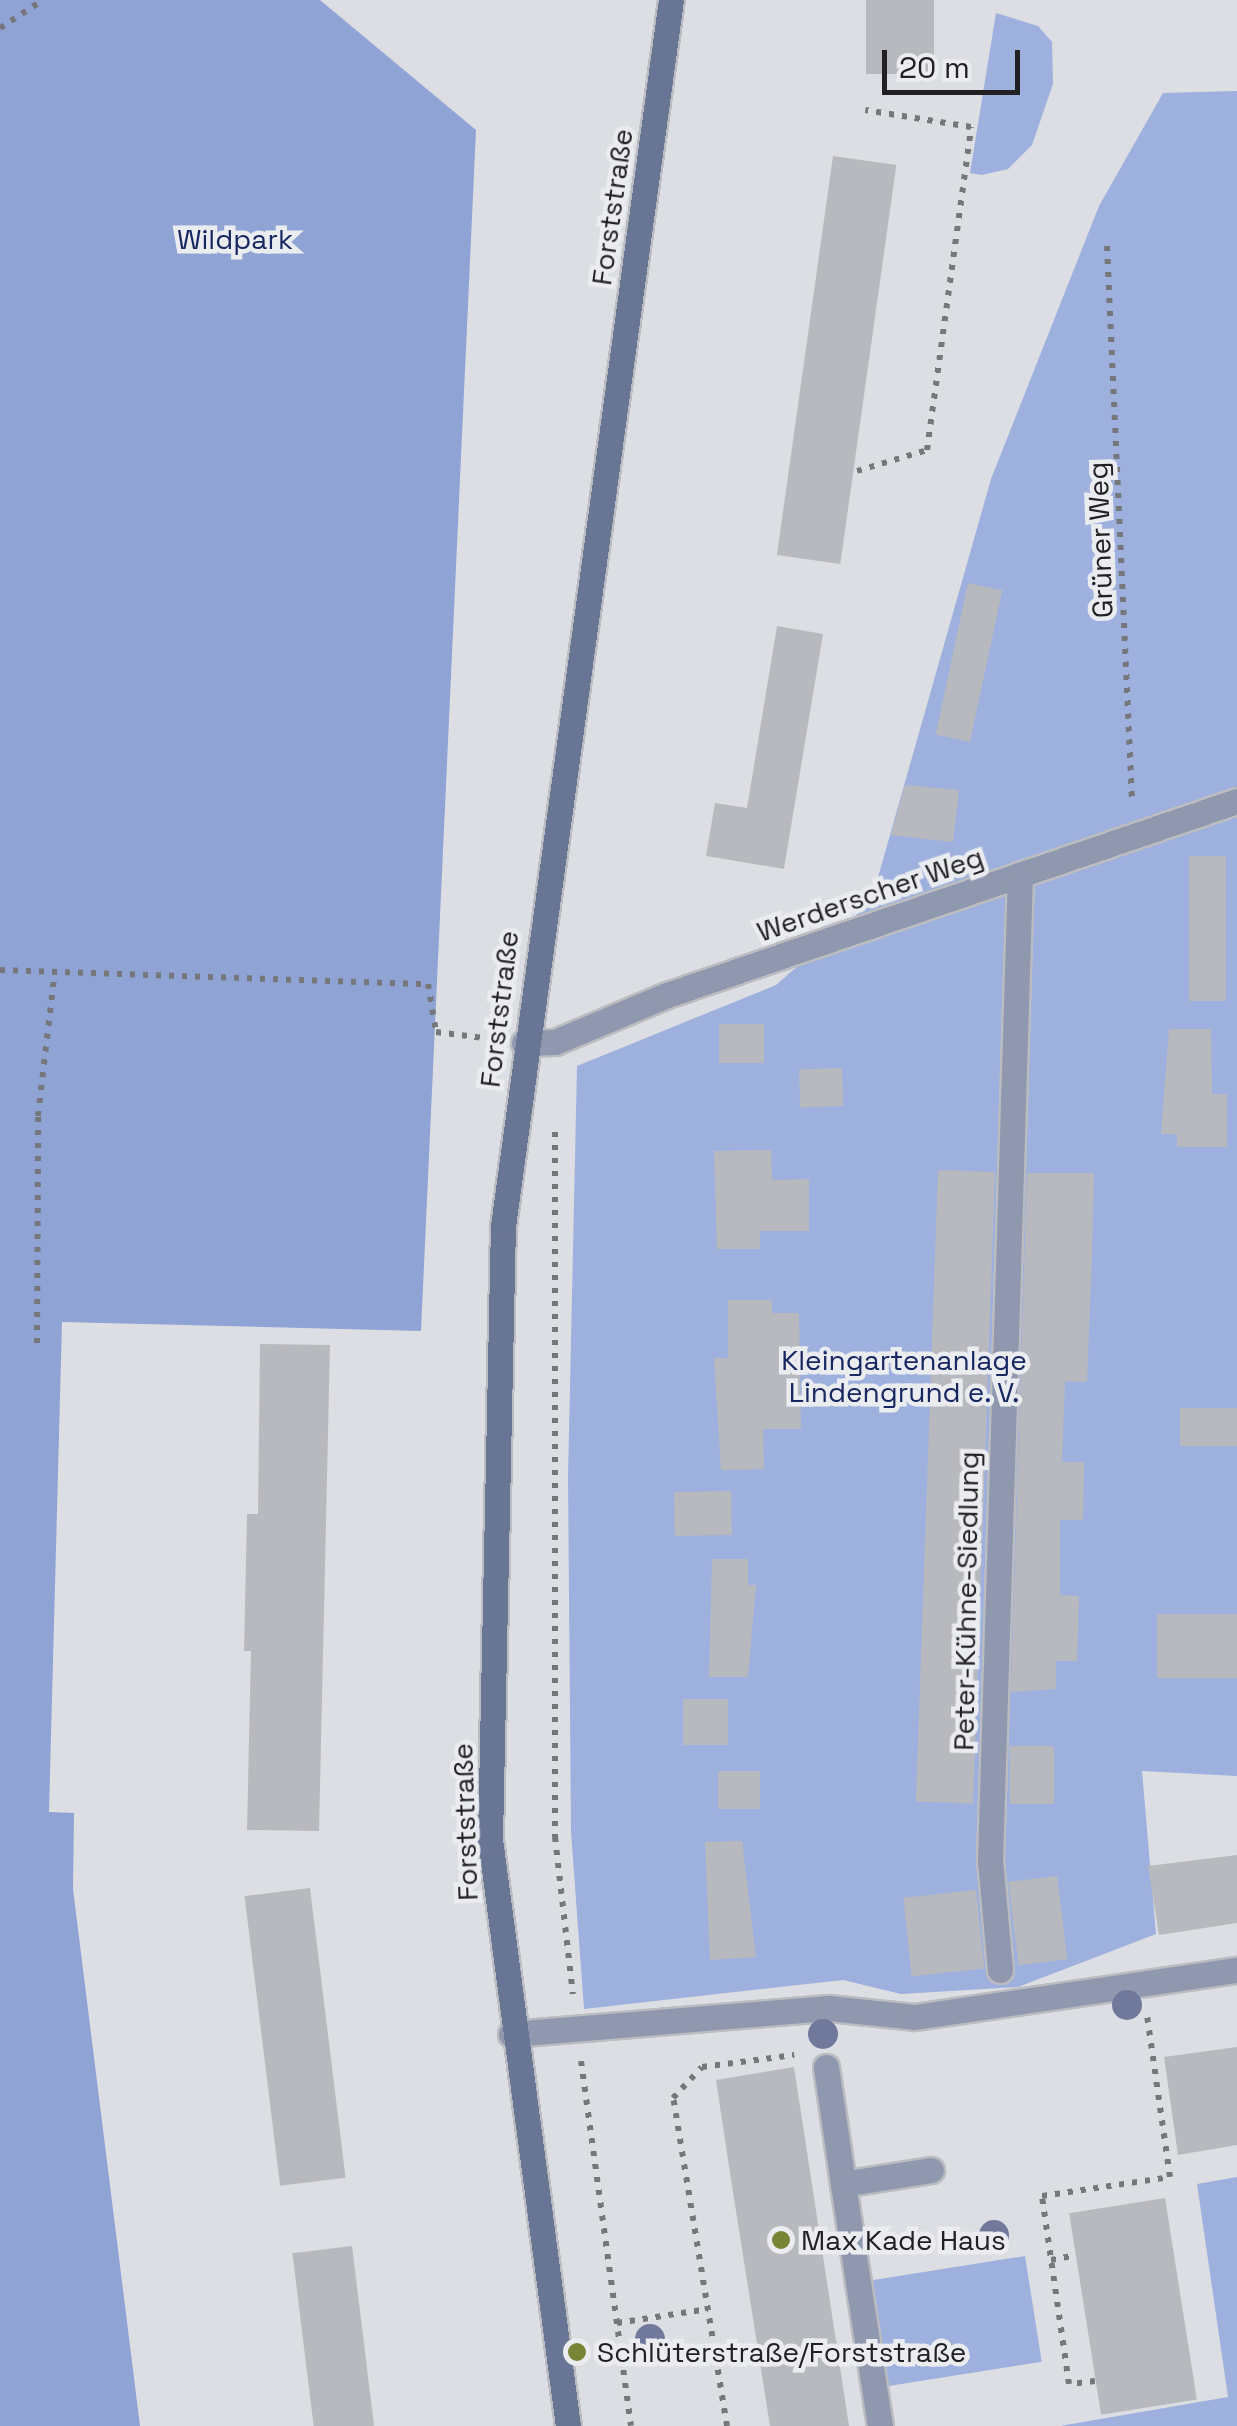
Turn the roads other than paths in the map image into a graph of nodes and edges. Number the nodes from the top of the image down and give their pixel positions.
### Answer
1 (672, 0) edge
2 (1237, 800) edge
3 (1020, 874) junction
4 (524, 1043) junction
5 (1237, 1970) edge
6 (1003, 1989) junction
7 (511, 2034) junction
8 (826, 2068) road end
9 (931, 2170) dead end
10 (843, 2184) junction
11 (568, 2426) edge
12 (880, 2426) edge

1 - 4 street, Forststraße
2 - 3 lane, Werderscher Weg
3 - 4 lane, Werderscher Weg
3 - 6 lane, Peter-Kühne-Siedlung
4 - 7 street, Forststraße
5 - 6 lane
6 - 7 lane
7 - 11 street, Forststraße
8 - 10 lane
9 - 10 lane
10 - 12 lane

